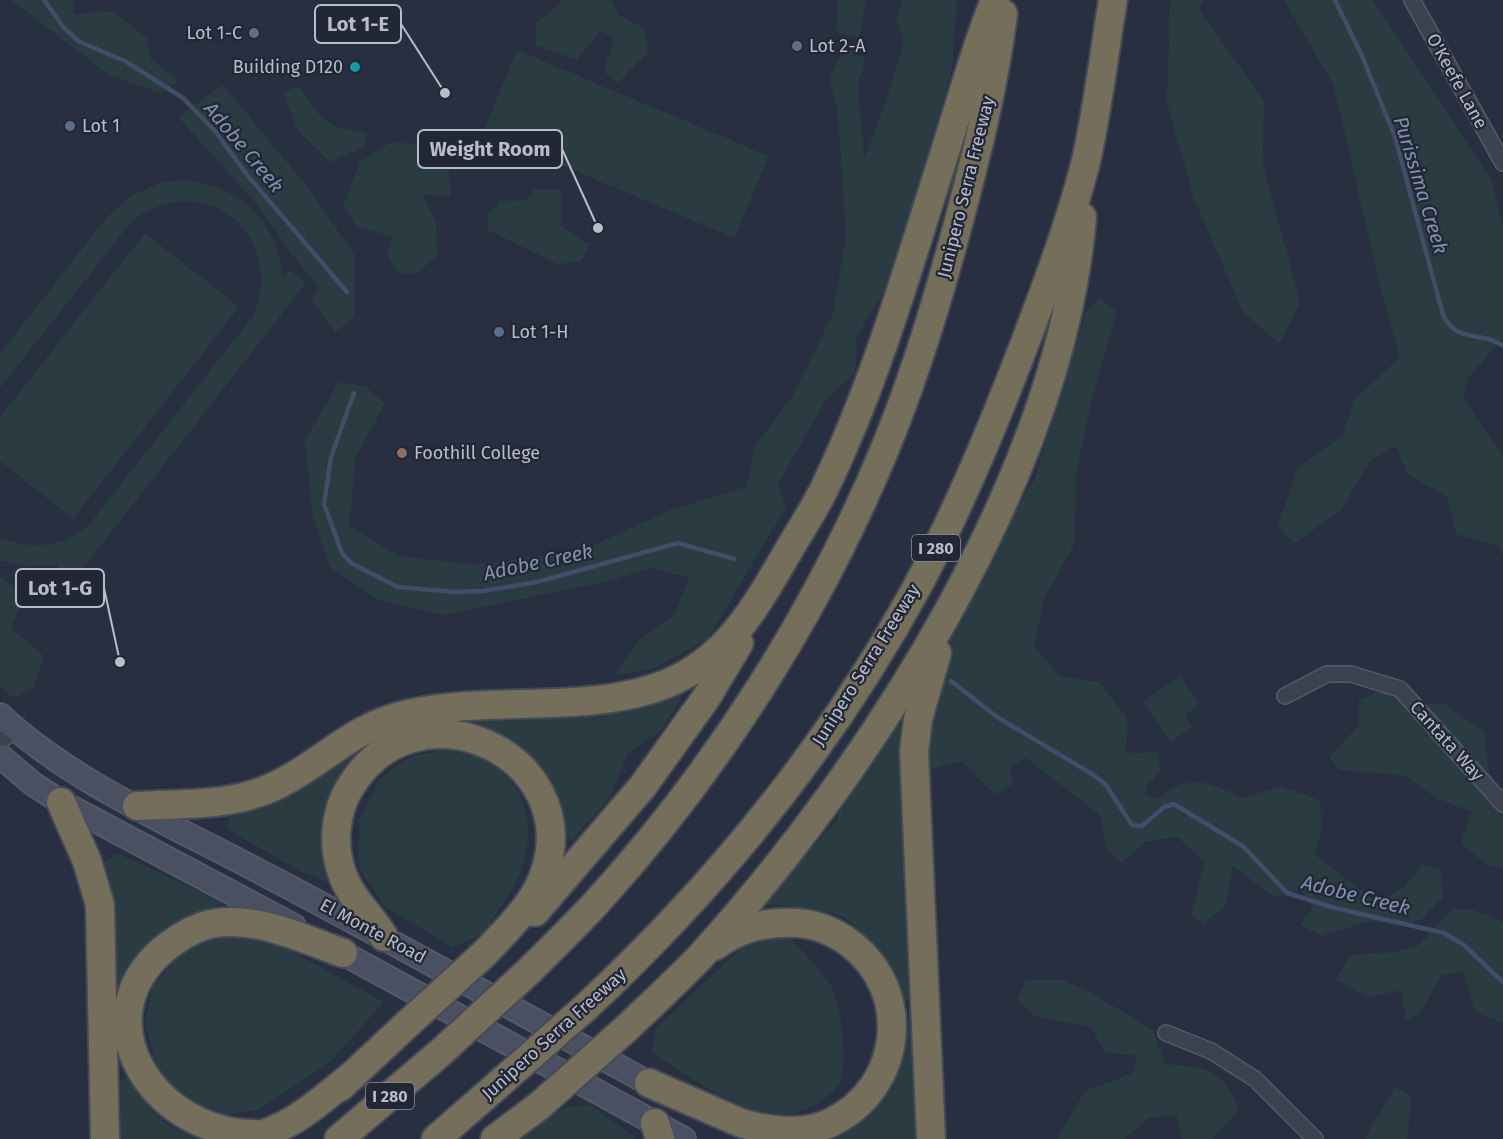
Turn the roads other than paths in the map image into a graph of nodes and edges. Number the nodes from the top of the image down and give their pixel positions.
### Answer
1 (995, 0) edge
2 (1004, 0) edge
3 (1113, 0) edge
4 (1412, 0) edge
5 (1086, 158) junction
6 (1503, 163) edge
7 (983, 546) junction
8 (759, 601) junction
9 (1285, 696) dead end
10 (5, 729) edge
11 (0, 756) edge
12 (61, 802) junction
13 (1503, 804) edge
14 (137, 806) junction
15 (384, 937) junction
16 (343, 953) junction
17 (485, 953) junction
18 (699, 958) junction
19 (1166, 1033) dead end
20 (354, 1074) junction
21 (649, 1083) junction
22 (539, 1106) junction
23 (657, 1131) edge
24 (105, 1139) edge
25 (284, 1139) edge
26 (339, 1139) edge
27 (436, 1139) edge
28 (495, 1139) edge
29 (508, 1139) edge
30 (684, 1139) edge
31 (752, 1139) edge
32 (931, 1139) edge
33 (1315, 1139) edge

1 - 8 highway
2 - 26 highway, Junipero Serra Freeway / I 280, bridge
3 - 5 highway, Junipero Serra Freeway / I 280
4 - 6 street, O'Keefe Lane
5 - 7 highway
5 - 27 highway, Junipero Serra Freeway / I 280, bridge
7 - 18 highway
7 - 32 highway
8 - 14 highway
8 - 17 highway
9 - 13 street, Cantata Way
10 - 14 street, El Monte Road
11 - 12 street, El Monte Road
12 - 16 street, El Monte Road
12 - 24 highway
14 - 15 street, El Monte Road
15 - 17 highway
15 - 21 street, El Monte Road
16 - 20 highway
16 - 23 street, El Monte Road
17 - 20 highway, bridge
18 - 21 highway
18 - 22 highway, bridge
19 - 33 street
20 - 25 highway
21 - 31 street, El Monte Road
22 - 28 highway
22 - 29 highway
23 - 30 street, El Monte Road

